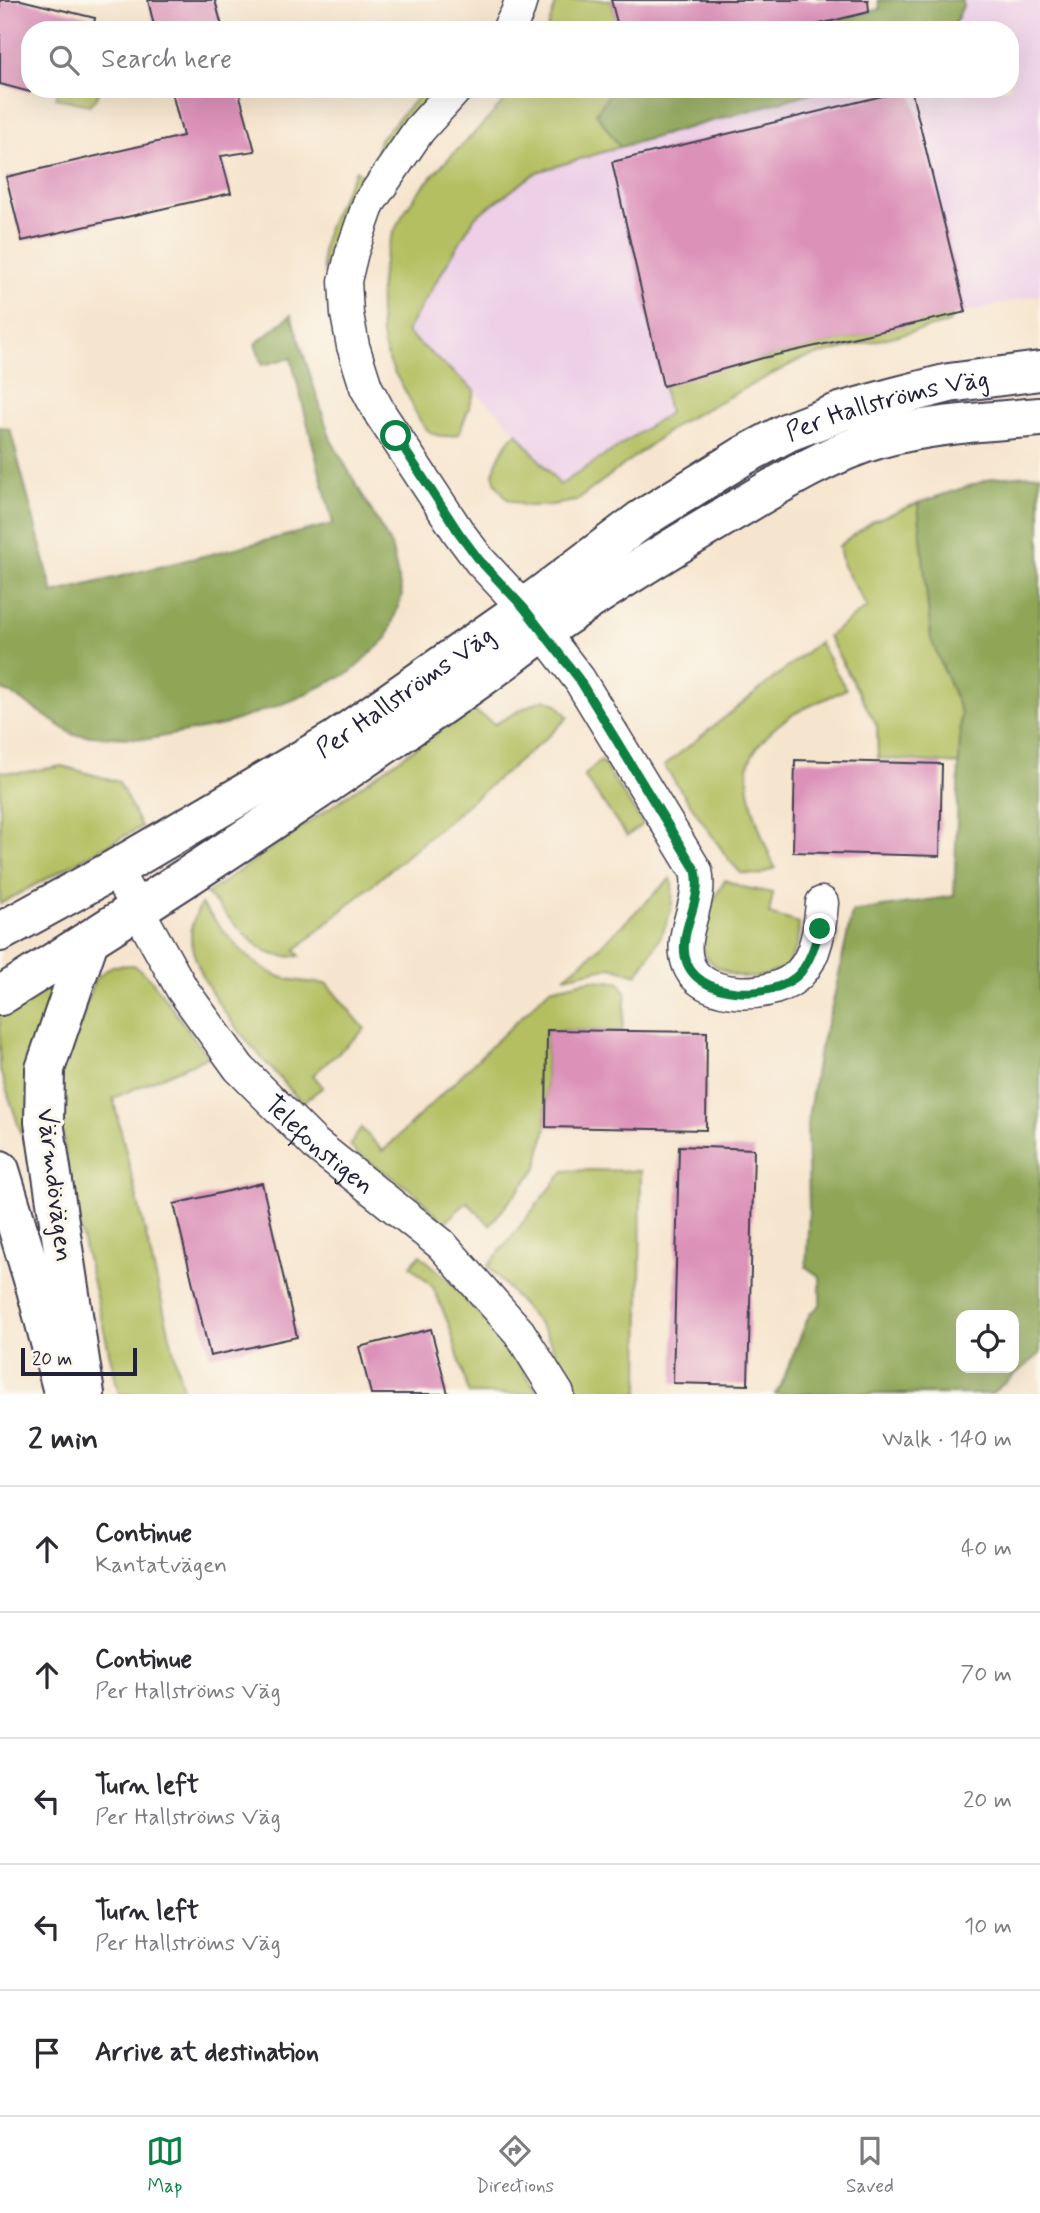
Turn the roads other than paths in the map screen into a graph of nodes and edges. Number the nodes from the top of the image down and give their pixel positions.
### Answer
1 (521, 0) edge
2 (513, 21) edge
3 (448, 98) edge
4 (1040, 371) edge
5 (1040, 417) edge
6 (533, 620) junction
7 (115, 869) junction
8 (822, 903) dead end
9 (136, 908) junction
10 (0, 932) edge
11 (89, 941) junction
12 (0, 996) edge
13 (0, 1170) edge
14 (64, 1394) edge
15 (85, 1394) edge
16 (558, 1394) edge

1 - 2 street
3 - 6 street
4 - 6 main road, Per Hallströms Väg
5 - 6 main road, Per Hallströms Väg
6 - 7 main road, Per Hallströms Väg
6 - 8 street
6 - 9 main road, Per Hallströms Väg
7 - 9 street, Telefonstigen
7 - 10 main road, Per Hallströms Väg
9 - 11 main road, Per Hallströms Väg
9 - 16 street, Telefonstigen
11 - 12 main road, Per Hallströms Väg
11 - 15 main road, Värmdövägen
13 - 14 main road, Värmdövägen

